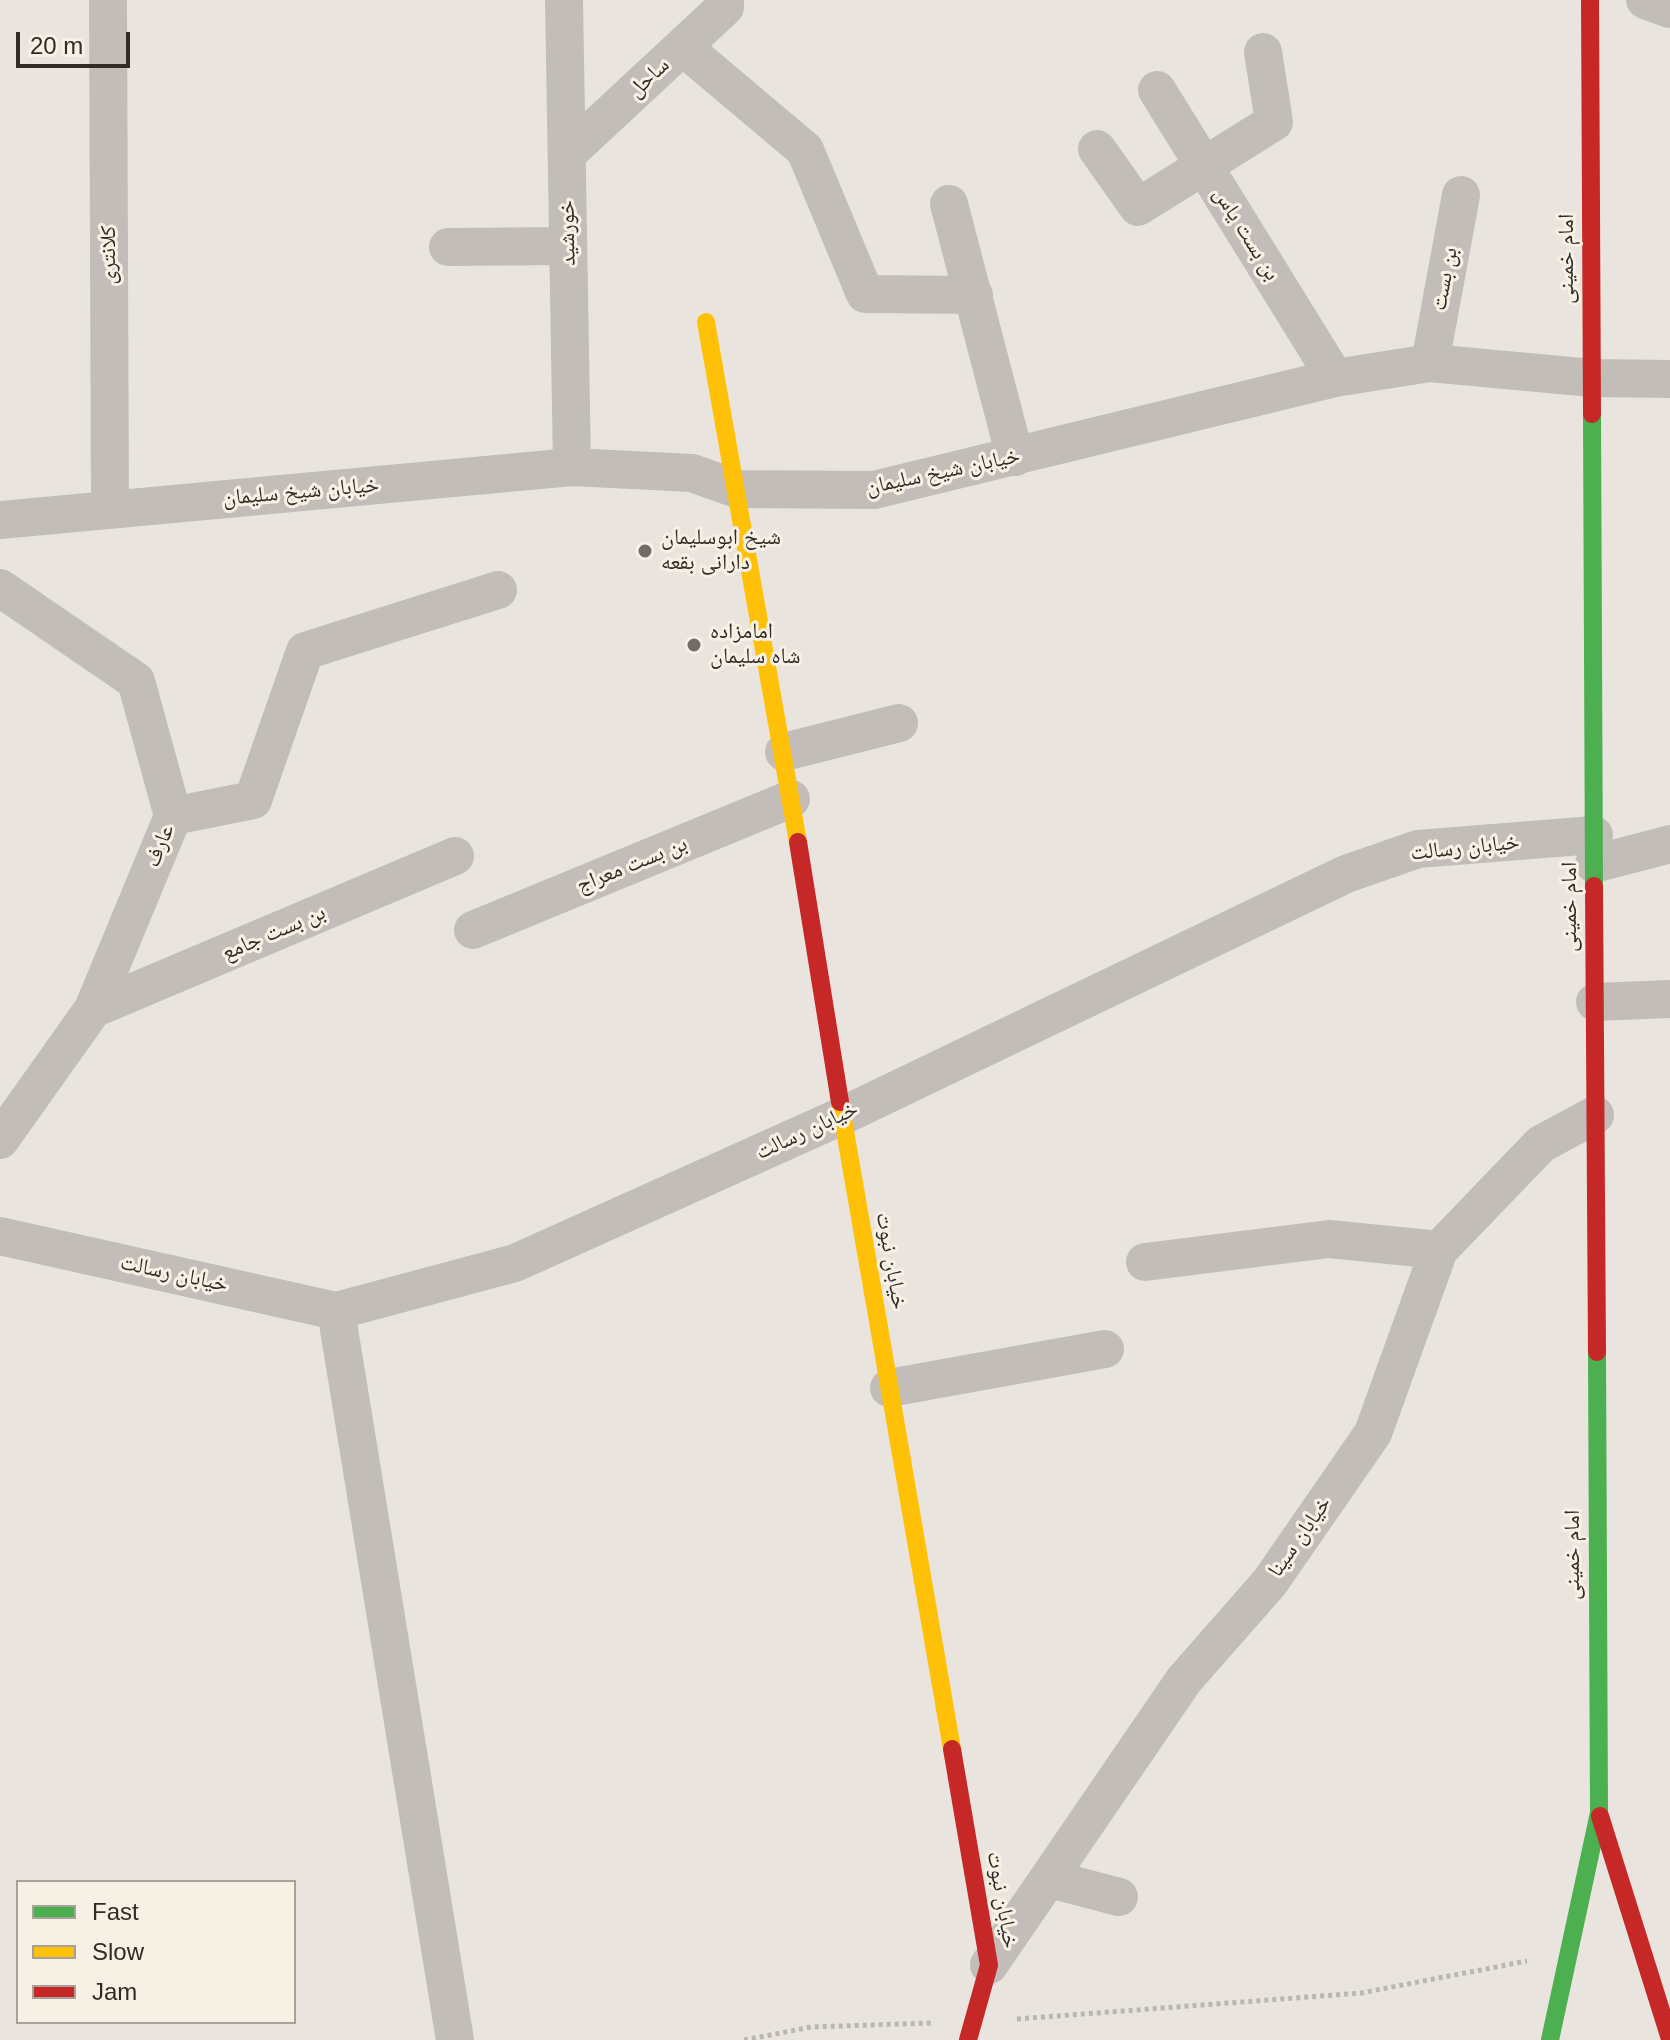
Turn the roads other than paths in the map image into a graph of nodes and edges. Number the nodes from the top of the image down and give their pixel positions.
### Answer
1 (108, 0) edge
2 (564, 0) edge
3 (725, 0) edge
4 (1590, 0) edge
5 (1645, 0) edge
6 (1670, 9) edge
7 (683, 47) junction
8 (1263, 52) dead end
9 (1157, 90) dead end
10 (1097, 149) dead end
11 (567, 154) junction
12 (1204, 166) junction
13 (1461, 195) dead end
14 (949, 204) dead end
15 (568, 246) junction
16 (448, 247) dead end
17 (974, 295) junction
18 (706, 322) dead end
19 (1430, 363) junction
20 (1335, 378) junction
21 (1592, 378) junction
22 (1670, 379) edge
23 (1015, 457) junction
24 (572, 467) junction
25 (737, 489) junction
26 (110, 509) junction
27 (0, 520) edge
28 (0, 588) edge
29 (498, 590) dead end
30 (899, 723) dead end
31 (784, 752) junction
32 (791, 799) junction
33 (173, 816) junction
34 (1670, 844) edge
35 (1594, 850) junction
36 (455, 856) dead end
37 (473, 930) dead end
38 (1670, 999) edge
39 (1595, 1002) junction
40 (93, 1009) junction
41 (1595, 1115) junction
42 (842, 1116) junction
43 (0, 1140) edge
44 (0, 1236) edge
45 (1439, 1250) junction
46 (1145, 1262) dead end
47 (336, 1311) junction
48 (1105, 1349) dead end
49 (889, 1388) junction
50 (1599, 1813) junction
51 (1050, 1879) junction
52 (1119, 1897) dead end
53 (989, 1965) junction
54 (970, 2031) edge
55 (1670, 2039) edge
56 (455, 2040) edge
57 (1550, 2040) edge

1 - 26 street, کلانتری
2 - 11 street, خورشید
3 - 7 street, ساحل
4 - 21 street, امام خمینی
5 - 6 street
7 - 11 street, ساحل
7 - 17 street
8 - 12 street
9 - 12 street, بن بست یاس
10 - 12 street
11 - 15 street, خورشید
12 - 20 street, بن بست یاس
13 - 19 street, بن بست
14 - 17 street
15 - 16 street
15 - 24 street, خورشید
17 - 23 street
18 - 25 street, خیابان نبوت
19 - 20 street, خیابان شیخ سلیمان
19 - 21 street, خیابان شیخ سلیمان
20 - 23 street, خیابان شیخ سلیمان
21 - 22 street, خیابان شیخ سلیمان
21 - 35 street, امام خمینی
23 - 25 street, خیابان شیخ سلیمان
24 - 25 street, خیابان شیخ سلیمان
24 - 26 street, خیابان شیخ سلیمان
25 - 31 street, خیابان نبوت
26 - 27 street, خیابان شیخ سلیمان
28 - 33 street, عارف
29 - 33 street
30 - 31 street
31 - 32 street, خیابان نبوت
32 - 37 street, بن بست معراج
32 - 42 street, خیابان نبوت
33 - 40 street, عارف
34 - 35 street, خیابان رسالت
35 - 39 street, امام خمینی
35 - 42 street, خیابان رسالت
36 - 40 street, بن بست جامع
38 - 39 street
39 - 41 street, امام خمینی
40 - 43 street, عارف
41 - 45 street, خیابان سینا
41 - 50 street, امام خمینی
42 - 47 street, خیابان رسالت
42 - 49 street, خیابان نبوت
44 - 47 street, خیابان رسالت
45 - 46 street
45 - 51 street, خیابان سینا
47 - 56 street
48 - 49 street
49 - 53 street, خیابان نبوت
50 - 55 street
50 - 57 street
51 - 52 street
51 - 53 street, خیابان سینا
53 - 54 street, خیابان نبوت

